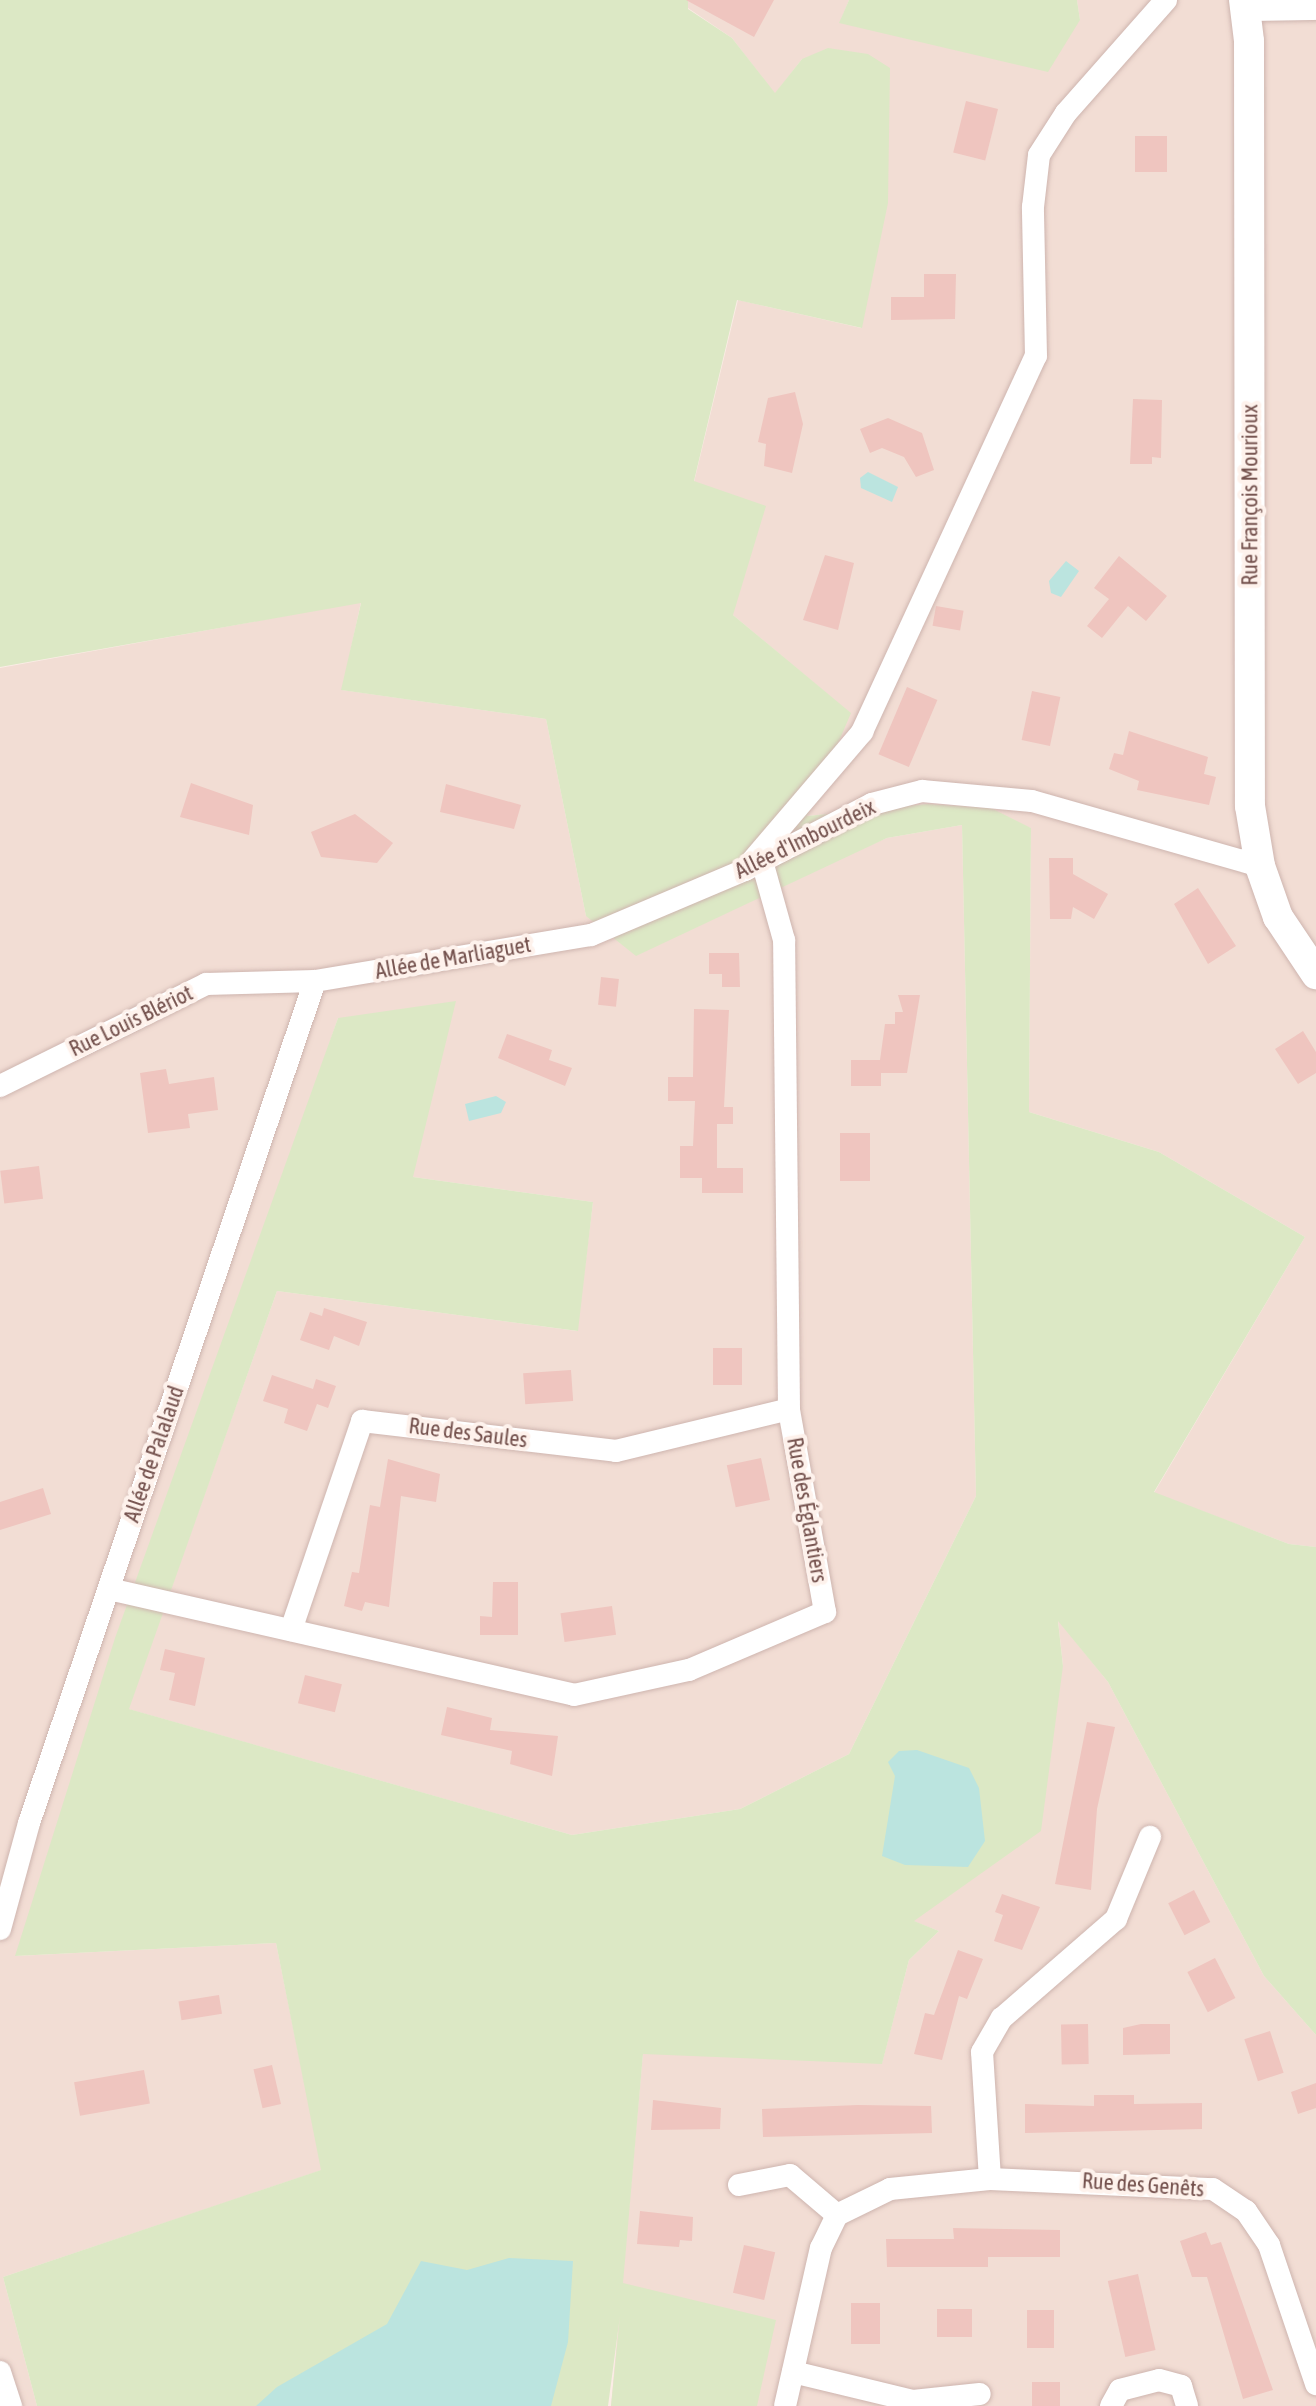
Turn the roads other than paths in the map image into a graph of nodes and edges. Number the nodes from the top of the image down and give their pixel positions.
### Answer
1 (1166, 0) edge
2 (1245, 5) edge
3 (1316, 9) edge
4 (753, 865) junction
5 (1260, 866) junction
6 (591, 935) joint
7 (1316, 974) edge
8 (315, 981) junction
9 (0, 1086) edge
10 (789, 1409) junction
11 (109, 1589) junction
12 (291, 1630) junction
13 (1150, 1837) dead end
14 (0, 1929) edge
15 (990, 2179) junction
16 (739, 2185) dead end
17 (837, 2215) junction
18 (0, 2372) edge
19 (793, 2372) junction
20 (1316, 2384) edge
21 (980, 2394) dead end
22 (11, 2406) edge
23 (785, 2406) edge
24 (1111, 2406) edge
25 (1187, 2406) edge

1 - 4 street
2 - 3 street
2 - 5 street, Rue François Mourioux
4 - 5 street, Allée d'Imbourdeix
4 - 6 street, Allée d'Imbourdeix
4 - 10 street, Rue des Églantiers
5 - 7 street, Rue François Mourioux
6 - 8 street, Allée de Marliaguet
8 - 9 street, Rue Louis Blériot
8 - 11 street, Allée de Palalaud
10 - 12 street, Rue des Saules
10 - 12 street, Rue des Églantiers
11 - 12 street, Rue des Églantiers
11 - 14 street, Allée de Palalaud
13 - 15 street
15 - 17 street, Rue des Genêts
15 - 20 street, Rue des Genêts
16 - 17 street
17 - 19 street
18 - 22 street
19 - 21 street
19 - 23 street
24 - 25 street

